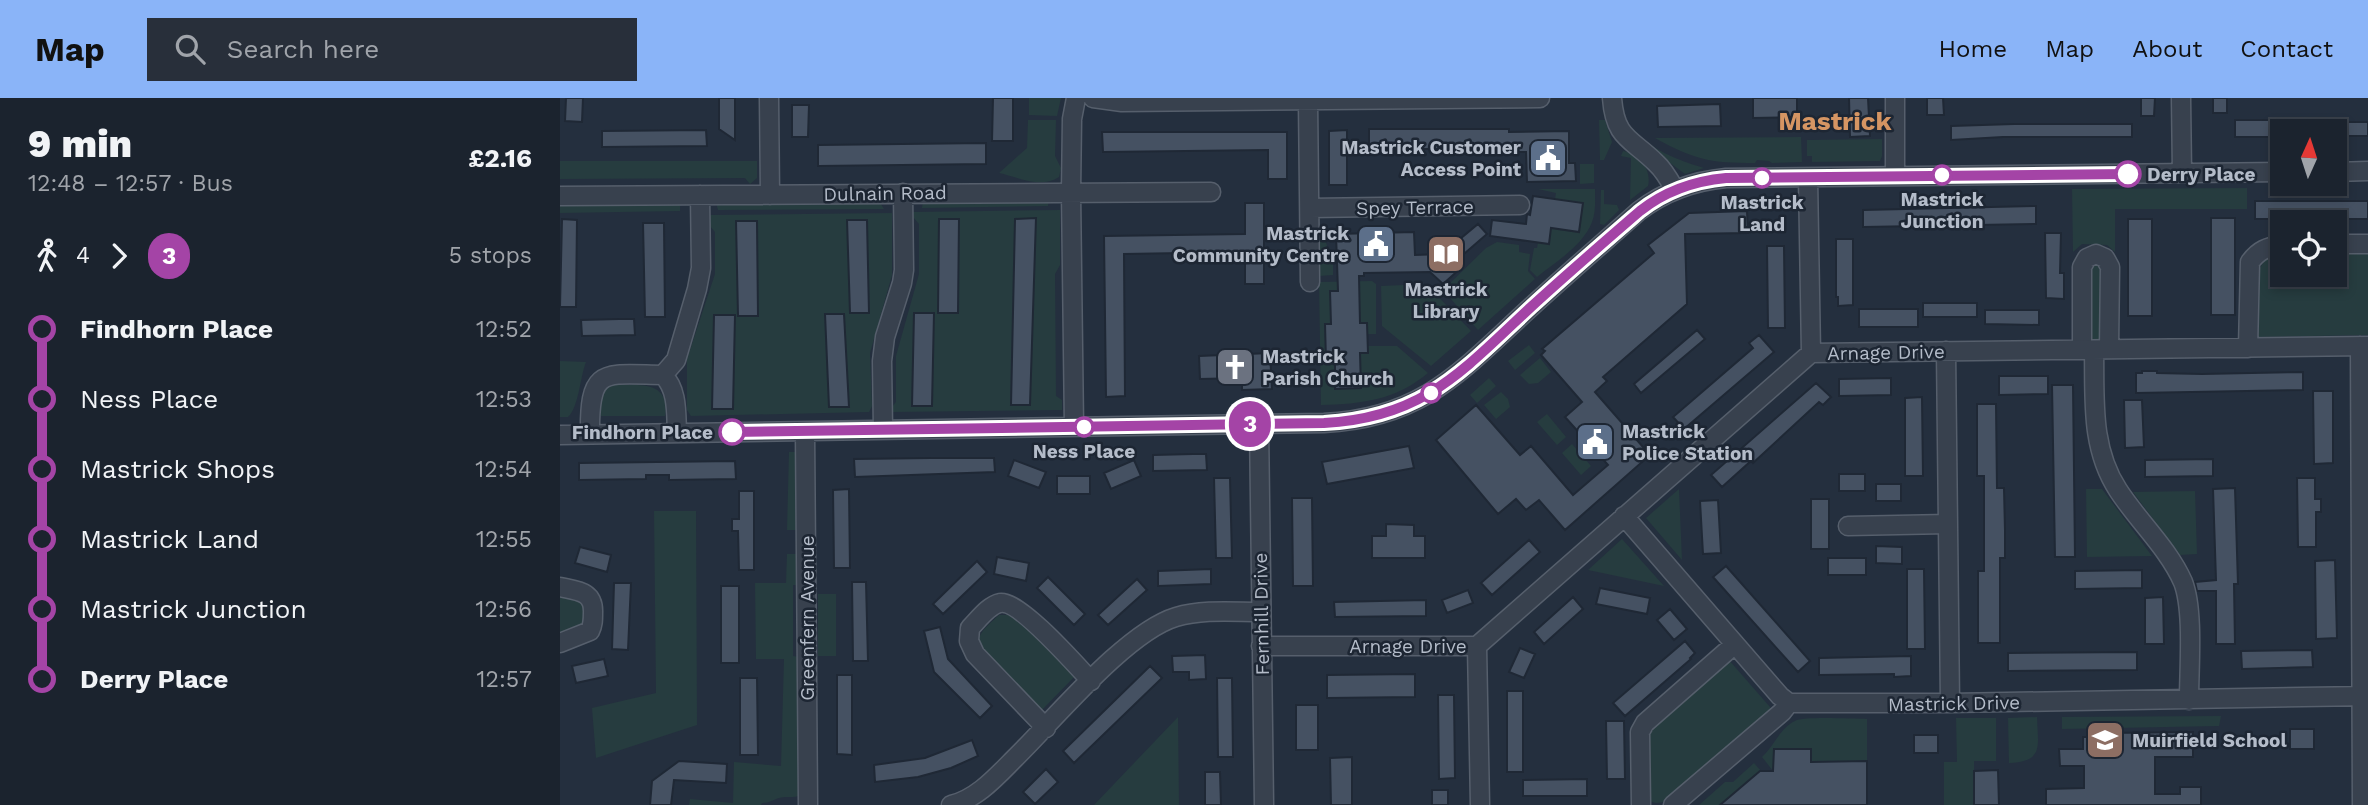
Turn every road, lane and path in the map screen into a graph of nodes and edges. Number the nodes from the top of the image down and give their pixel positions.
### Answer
1 (769, 98) edge
2 (1076, 98) edge
3 (1093, 98) edge
4 (1540, 98) edge
5 (1612, 98) edge
6 (1895, 98) edge
7 (2181, 98) edge
8 (1441, 99) edge
9 (1308, 102) junction
10 (2368, 171) edge
11 (2270, 172) edge
12 (2347, 172) edge
13 (2182, 173) junction
14 (1895, 176) junction
15 (1808, 178) junction
16 (1675, 190) junction
17 (1071, 192) junction
18 (1211, 192) dead end
19 (903, 193) junction
20 (701, 195) junction
21 (770, 195) junction
22 (560, 196) edge
23 (1520, 205) dead end
24 (1310, 208) junction
25 (2347, 244) edge
26 (2368, 244) edge
27 (2270, 246) edge
28 (1310, 282) dead end
29 (2364, 346) edge
30 (2248, 348) junction
31 (2095, 350) junction
32 (1946, 351) junction
33 (1811, 353) junction
34 (663, 375) junction
35 (1259, 424) junction
36 (1074, 427) junction
37 (883, 430) junction
38 (805, 432) junction
39 (677, 433) junction
40 (590, 434) junction
41 (560, 435) edge
42 (2365, 498) edge
43 (1624, 516) junction
44 (1948, 524) junction
45 (1848, 526) dead end
46 (2365, 536) edge
47 (560, 587) edge
48 (1261, 612) junction
49 (560, 643) edge
50 (1735, 644) junction
51 (1261, 646) junction
52 (1477, 646) junction
53 (1091, 681) junction
54 (2365, 696) edge
55 (2189, 700) junction
56 (1789, 703) junction
57 (1950, 704) junction
58 (1046, 728) junction
59 (959, 804) edge
60 (808, 805) edge
61 (1264, 805) edge
62 (1480, 805) edge
63 (1641, 805) edge
64 (1673, 805) edge
65 (2362, 805) edge

1 - 21 street
2 - 17 street
3 - 9 street
4 - 8 street
5 - 16 street
6 - 14 street
7 - 13 street
8 - 9 street
9 - 24 street
10 - 12 street
11 - 13 street
13 - 14 street
14 - 15 street
15 - 16 street
15 - 33 street
16 - 35 street
17 - 18 street, Dulnain Road
17 - 19 street, Dulnain Road
17 - 36 street
19 - 21 street, Dulnain Road
19 - 37 street
20 - 21 street, Dulnain Road
20 - 22 street, Dulnain Road
20 - 34 street
23 - 24 street, Spey Terrace
24 - 28 street
25 - 26 street
27 - 30 street
29 - 30 street, Arnage Drive
29 - 42 street
30 - 31 street, Arnage Drive
31 - 32 street, Arnage Drive
31 - 55 street
32 - 33 street, Arnage Drive
32 - 44 street
33 - 43 street, Arnage Drive
34 - 39 street
34 - 40 street
35 - 36 street
35 - 48 street, Fernhill Drive
36 - 37 street
37 - 38 street
38 - 39 street
38 - 60 street, Greenfern Avenue
39 - 40 street
40 - 41 street
42 - 46 street
43 - 50 street
43 - 52 street, Arnage Drive
44 - 45 street
44 - 57 street
46 - 54 street
47 - 49 street
48 - 51 street, Fernhill Drive
48 - 53 street
50 - 56 street
50 - 63 street
51 - 52 street, Arnage Drive
51 - 61 street, Fernhill Drive
52 - 62 street
53 - 58 street
53 - 58 street
54 - 55 street, Mastrick Drive
54 - 65 street
55 - 57 street, Mastrick Drive
56 - 57 street, Mastrick Drive
56 - 64 street
58 - 59 street

